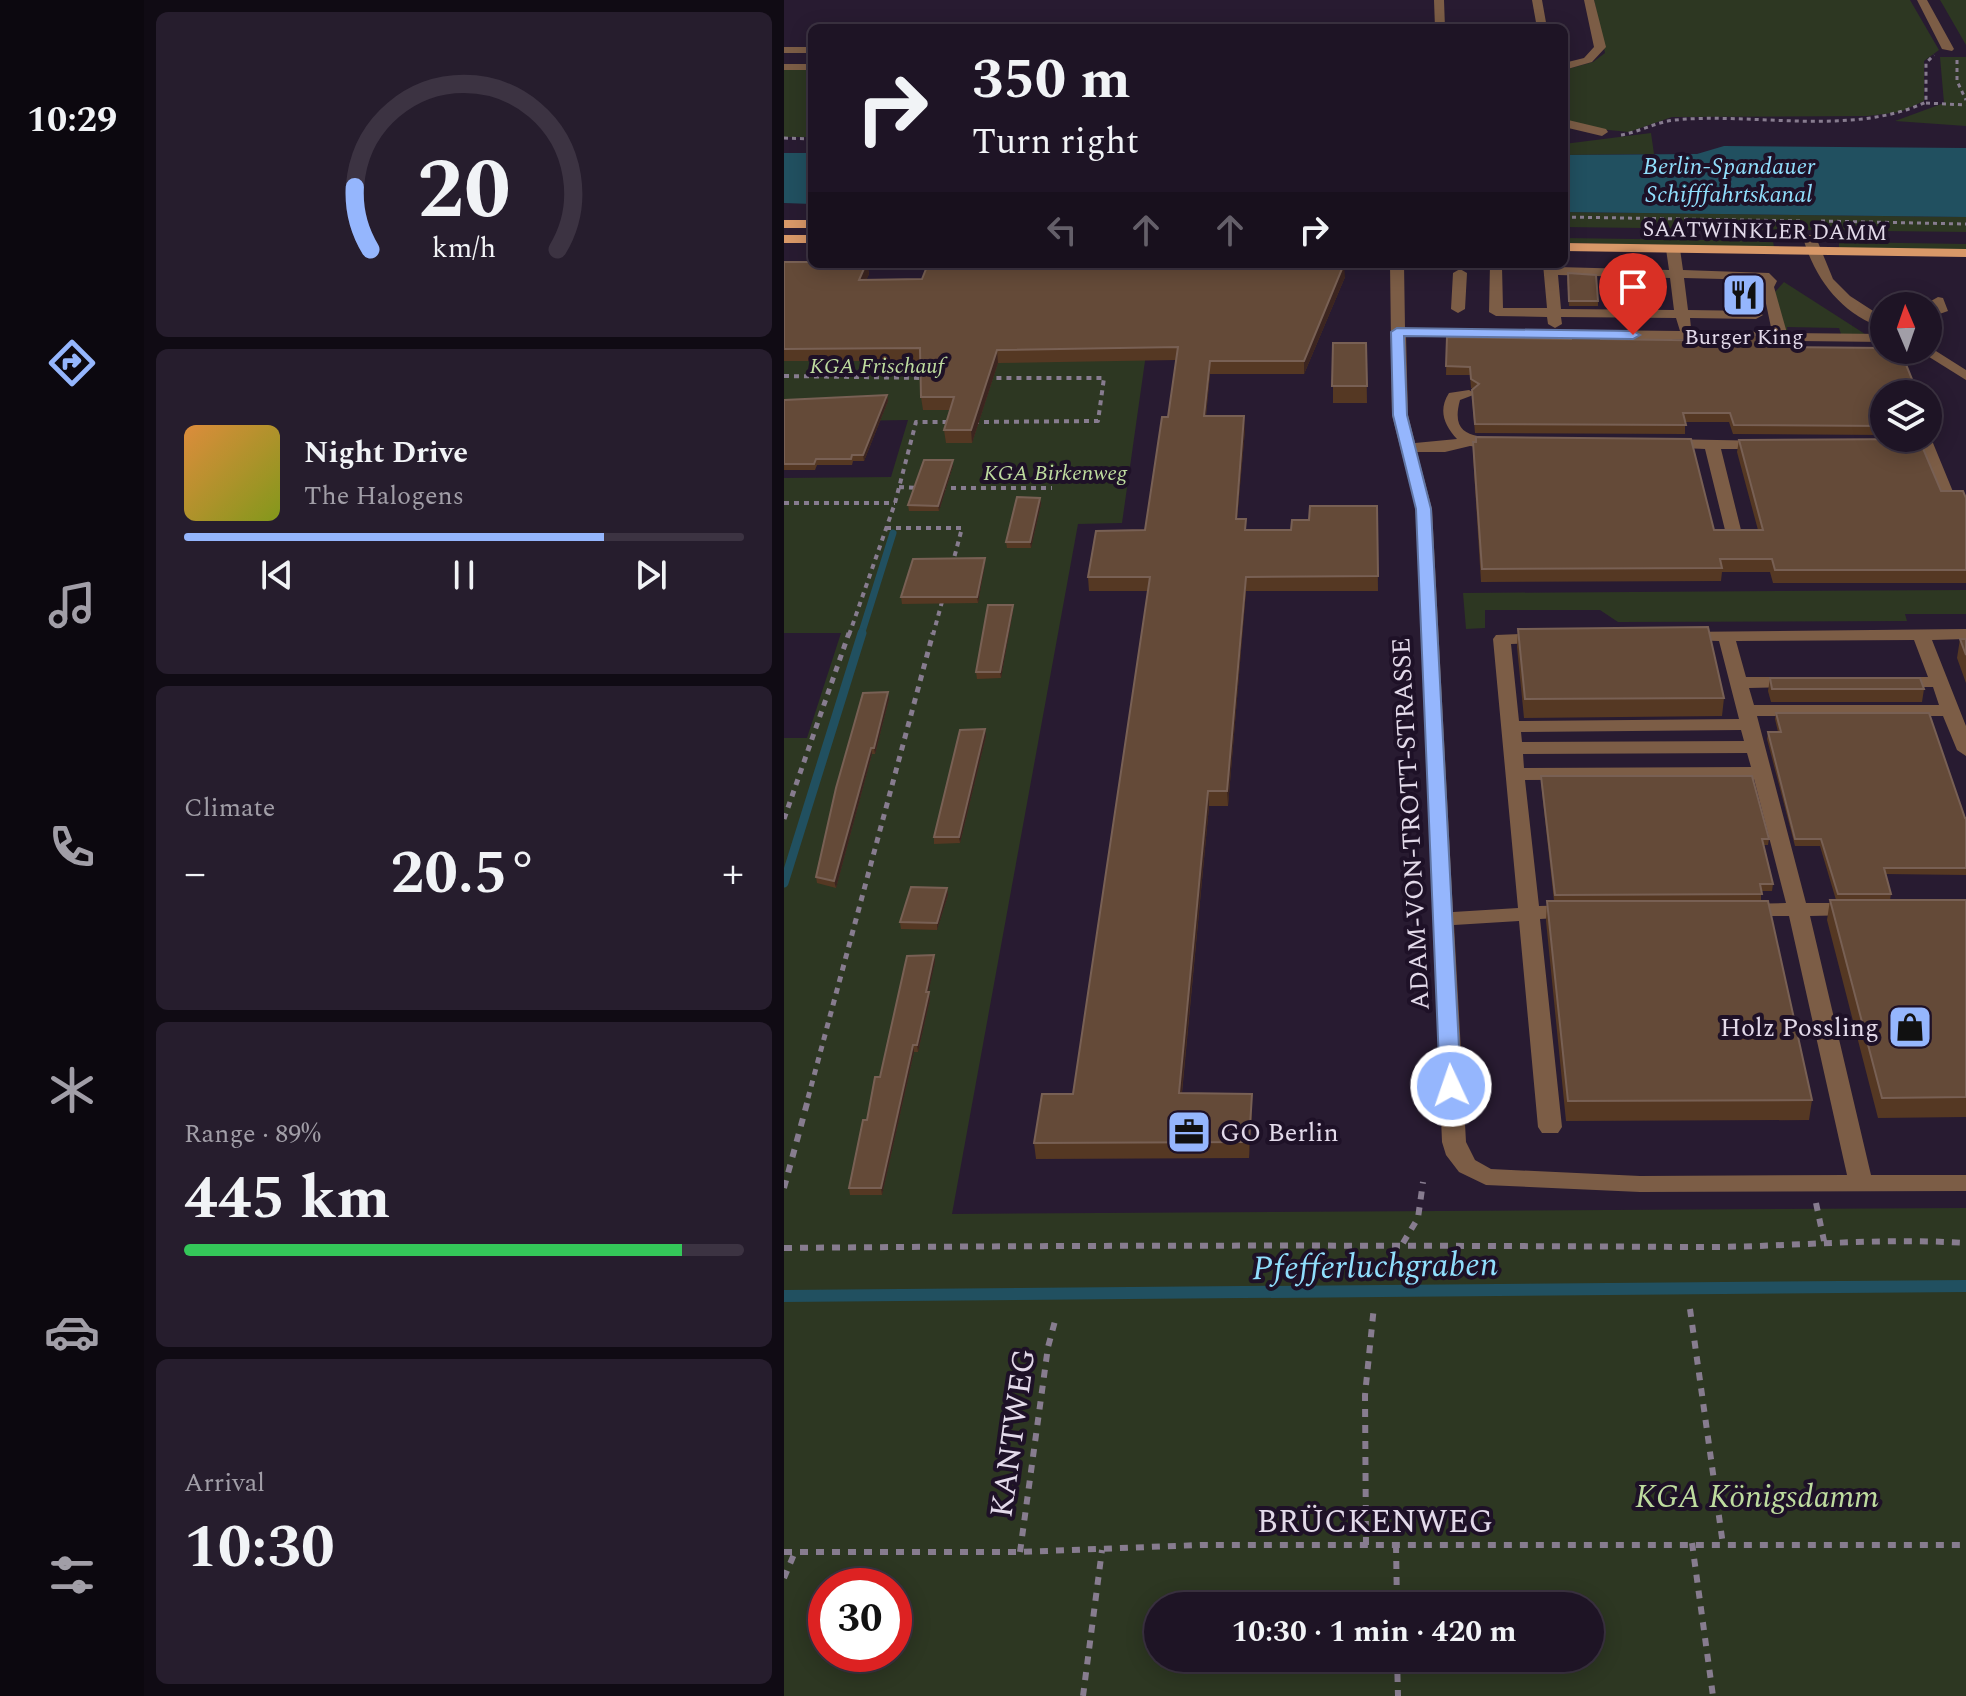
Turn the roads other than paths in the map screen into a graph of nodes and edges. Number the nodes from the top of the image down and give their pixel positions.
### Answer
1 (1439, 0) edge
2 (1537, 0) edge
3 (1589, 0) edge
4 (1922, 0) edge
5 (1440, 24) edge
6 (1541, 24) edge
7 (784, 50) edge
8 (808, 50) edge
9 (1952, 53) road end
10 (1568, 66) edge
11 (784, 67) edge
12 (808, 67) edge
13 (1568, 124) edge
14 (1602, 132) dead end
15 (784, 224) edge
16 (808, 224) edge
17 (1568, 234) edge
18 (784, 239) edge
19 (808, 239) edge
20 (1966, 240) edge
21 (1811, 245) junction
22 (1568, 247) edge
23 (1673, 249) junction
24 (1966, 253) edge
25 (1397, 268) edge
26 (1495, 268) edge
27 (1551, 268) edge
28 (1568, 268) edge
29 (1676, 272) junction
30 (1460, 273) dead end
31 (1458, 309) dead end
32 (1554, 313) junction
33 (1681, 315) junction
34 (1756, 315) edge
35 (1870, 315) edge
36 (1397, 332) junction
37 (1556, 334) junction
38 (1685, 336) junction
39 (1781, 338) junction
40 (1870, 338) edge
41 (1942, 361) edge
42 (1966, 376) edge
43 (1469, 394) edge
44 (1470, 441) junction
45 (1522, 444) edge
46 (1648, 444) edge
47 (1712, 444) junction
48 (1788, 444) edge
49 (1409, 448) junction
50 (1929, 452) edge
51 (1948, 499) edge
52 (1733, 530) edge
53 (1921, 634) junction
54 (1966, 634) edge
55 (1726, 635) junction
56 (1662, 636) edge
57 (1566, 638) edge
58 (1816, 682) edge
59 (1878, 682) edge
60 (1939, 682) junction
61 (1739, 683) junction
62 (1951, 710) junction
63 (1748, 717) junction
64 (1511, 727) junction
65 (1756, 747) junction
66 (1515, 748) junction
67 (1966, 750) edge
68 (1762, 773) junction
69 (1517, 774) junction
70 (1874, 909) edge
71 (1718, 910) edge
72 (1798, 910) junction
73 (1590, 911) edge
74 (1527, 912) junction
75 (1443, 919) junction
76 (1550, 1127) dead end
77 (1966, 1183) edge
78 (1861, 1184) junction

1 - 5 street
2 - 6 street
3 - 10 street
4 - 9 street
7 - 8 street
11 - 12 street
13 - 14 street
15 - 16 main road
17 - 21 main road, SAATWINKLER DAMM
18 - 19 main road
20 - 21 main road, SAATWINKLER DAMM
21 - 23 main road, SAATWINKLER DAMM
21 - 24 main road, SAATWINKLER DAMM
21 - 35 street
22 - 23 main road, SAATWINKLER DAMM
23 - 29 street
25 - 36 street, ADAM-VON-TROTT-STRASSE
26 - 32 street
27 - 32 street
28 - 29 street
29 - 33 street
29 - 39 street
30 - 31 street
32 - 33 street
32 - 37 street
33 - 34 street
33 - 38 street
36 - 37 street
36 - 49 street, ADAM-VON-TROTT-STRASSE
37 - 38 street
38 - 39 street
39 - 40 street
41 - 42 street
43 - 44 street
44 - 45 street
44 - 49 street
46 - 47 street
47 - 48 street
47 - 52 street
49 - 75 street, ADAM-VON-TROTT-STRASSE
50 - 51 street
53 - 54 street
53 - 55 street
53 - 60 street
55 - 56 street
55 - 61 street
57 - 64 street
58 - 61 street
59 - 60 street
60 - 62 street
61 - 63 street
62 - 63 street
62 - 67 street
63 - 64 street
63 - 65 street
64 - 66 street
65 - 66 street
65 - 68 street
66 - 69 street
68 - 69 street
68 - 72 street
69 - 74 street
70 - 72 street
71 - 72 street
72 - 78 street
73 - 74 street
74 - 75 street
74 - 76 street
75 - 78 street, ADAM-VON-TROTT-STRASSE
77 - 78 street, ADAM-VON-TROTT-STRASSE

